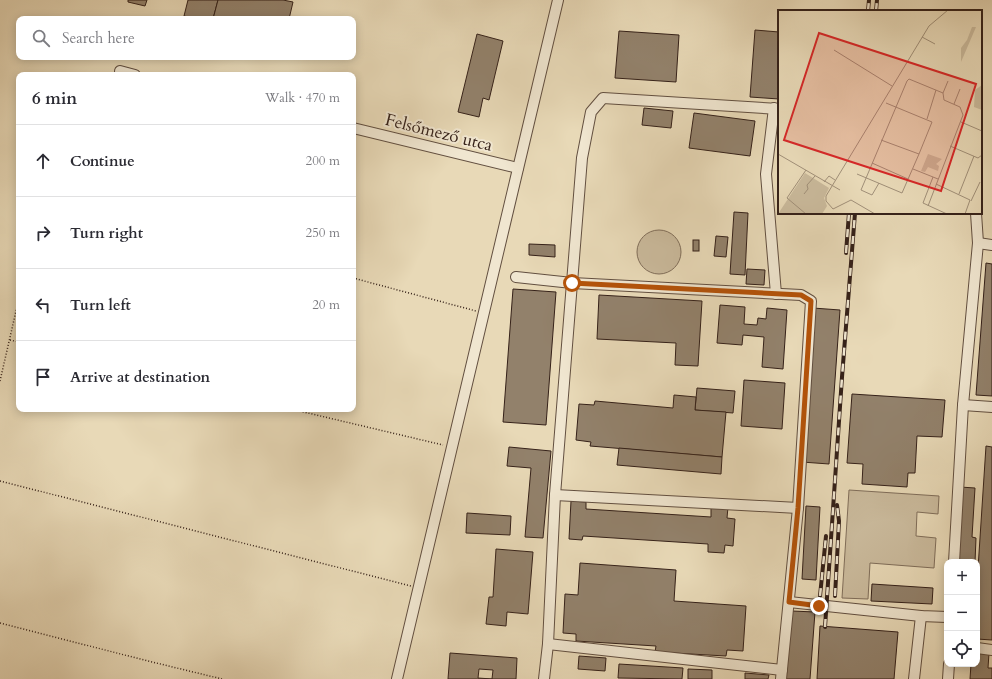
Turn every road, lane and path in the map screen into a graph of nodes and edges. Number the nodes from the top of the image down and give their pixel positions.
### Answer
1 (558, 0) edge
2 (120, 71) dead end
3 (124, 72) edge
4 (776, 108) edge
5 (356, 129) edge
6 (518, 168) junction
7 (976, 214) edge
8 (978, 243) junction
9 (992, 245) edge
10 (516, 277) dead end
11 (356, 279) edge
12 (572, 283) junction
13 (776, 294) junction
14 (16, 312) edge
15 (484, 313) junction
16 (10, 340) junction
17 (16, 341) edge
18 (0, 382) edge
19 (963, 405) junction
20 (992, 407) edge
21 (304, 412) edge
22 (452, 447) junction
23 (0, 481) edge
24 (555, 495) junction
25 (798, 508) junction
26 (954, 559) edge
27 (419, 588) junction
28 (789, 602) junction
29 (921, 616) junction
30 (944, 617) edge
31 (0, 623) edge
32 (548, 644) junction
33 (980, 648) edge
34 (992, 650) edge
35 (949, 667) edge
36 (782, 674) edge
37 (222, 679) edge
38 (397, 679) edge
39 (544, 679) edge
40 (914, 679) edge
41 (948, 679) edge

1 - 6 street
2 - 3 street
4 - 12 street
4 - 13 street
5 - 6 street, Felsőmező utca
6 - 15 street
7 - 8 street
8 - 9 street
8 - 19 street
10 - 12 street
11 - 15 path
12 - 13 street
12 - 24 street
13 - 25 street
14 - 16 path
15 - 22 street
16 - 17 path
16 - 18 path
19 - 20 street
19 - 26 street
21 - 22 path
22 - 27 street
23 - 27 path
24 - 25 street
24 - 32 street
25 - 28 street
27 - 38 street
28 - 29 street
28 - 36 street
29 - 30 street
29 - 40 street
31 - 37 path
32 - 36 street
32 - 39 street
33 - 34 street
35 - 41 street

